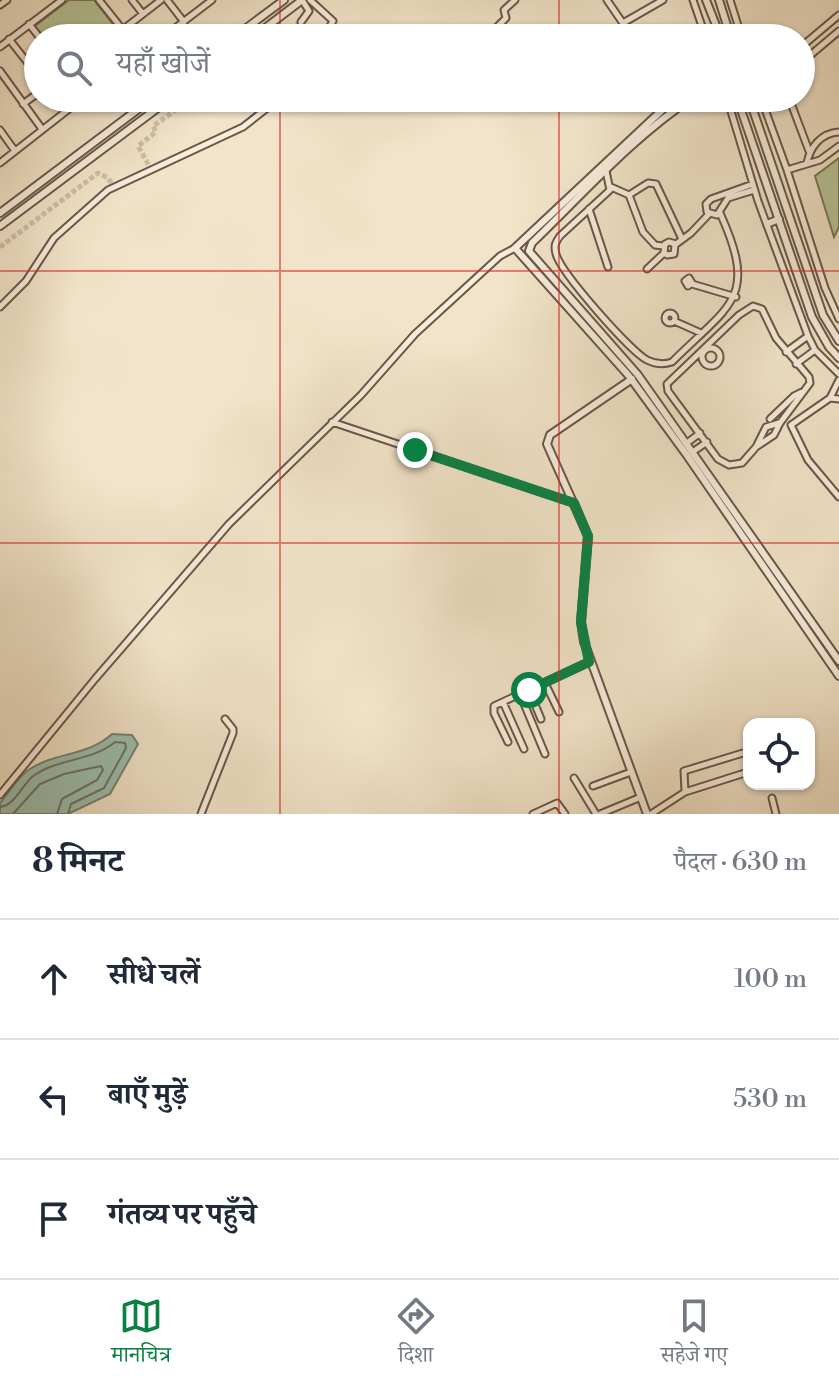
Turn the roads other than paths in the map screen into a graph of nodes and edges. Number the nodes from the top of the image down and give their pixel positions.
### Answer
1 (7, 0) edge
2 (62, 0) edge
3 (99, 0) edge
4 (132, 0) edge
5 (164, 0) edge
6 (212, 0) edge
7 (284, 0) edge
8 (302, 0) edge
9 (310, 0) edge
10 (515, 0) edge
11 (607, 0) edge
12 (663, 0) edge
13 (693, 0) edge
14 (706, 0) edge
15 (719, 0) edge
16 (730, 0) edge
17 (0, 5) edge
18 (143, 14) junction
19 (839, 15) edge
20 (184, 22) junction
21 (301, 22) dead end
22 (623, 23) joint
23 (29, 24) edge
24 (118, 24) edge
25 (130, 24) edge
26 (181, 24) edge
27 (252, 24) edge
28 (270, 24) edge
29 (331, 24) edge
30 (500, 24) edge
31 (701, 24) edge
32 (715, 24) edge
33 (727, 24) edge
34 (738, 24) edge
35 (24, 28) edge
36 (839, 31) edge
37 (815, 35) edge
38 (9, 39) junction
39 (0, 47) edge
40 (815, 51) edge
41 (24, 58) edge
42 (0, 71) edge
43 (23, 104) edge
44 (29, 112) edge
45 (64, 112) edge
46 (134, 112) edge
47 (152, 112) edge
48 (262, 112) edge
49 (659, 112) edge
50 (670, 112) edge
51 (732, 112) edge
52 (741, 112) edge
53 (754, 112) edge
54 (766, 112) edge
55 (794, 112) edge
56 (42, 129) junction
57 (0, 130) edge
58 (839, 132) edge
59 (753, 146) junction
60 (839, 146) edge
61 (15, 151) junction
62 (809, 151) junction
63 (780, 153) junction
64 (768, 156) junction
65 (0, 163) edge
66 (804, 164) junction
67 (750, 169) junction
68 (790, 169) junction
69 (606, 171) junction
70 (611, 187) junction
71 (753, 187) junction
72 (629, 195) junction
73 (589, 209) junction
74 (0, 213) edge
75 (720, 213) junction
76 (709, 214) junction
77 (779, 219) junction
78 (767, 224) junction
79 (0, 226) edge
80 (682, 239) junction
81 (675, 245) junction
82 (515, 248) junction
83 (664, 250) junction
84 (608, 267) dead end
85 (647, 269) dead end
86 (692, 284) dead end
87 (736, 297) junction
88 (0, 307) edge
89 (600, 313) junction
90 (839, 319) edge
91 (590, 320) junction
92 (674, 321) dead end
93 (701, 333) junction
94 (808, 336) junction
95 (839, 340) edge
96 (709, 346) junction
97 (815, 350) junction
98 (786, 352) junction
99 (700, 354) junction
100 (839, 358) edge
101 (796, 364) junction
102 (839, 374) edge
103 (673, 377) junction
104 (631, 380) junction
105 (839, 380) edge
106 (805, 391) junction
107 (830, 398) junction
108 (839, 399) edge
109 (683, 405) dead end
110 (770, 419) dead end
111 (332, 422) junction
112 (780, 423) junction
113 (700, 433) junction
114 (707, 442) junction
115 (687, 443) junction
116 (756, 447) junction
117 (694, 451) junction
118 (839, 497) edge
119 (574, 503) junction
120 (839, 661) edge
121 (589, 662) junction
122 (839, 676) edge
123 (545, 683) junction
124 (529, 690) junction
125 (520, 694) junction
126 (503, 702) junction
127 (559, 712) dead end
128 (225, 719) dead end
129 (541, 719) dead end
130 (508, 742) dead end
131 (524, 749) dead end
132 (743, 753) dead end
133 (545, 754) dead end
134 (631, 772) junction
135 (743, 774) edge
136 (574, 778) dead end
137 (593, 786) dead end
138 (685, 792) junction
139 (0, 795) edge
140 (641, 797) junction
141 (772, 798) dead end
142 (201, 814) edge
143 (533, 814) edge
144 (565, 814) edge
145 (598, 814) edge
146 (649, 814) edge
147 (776, 814) edge

1 - 17 street
2 - 23 street
3 - 24 street
4 - 18 street
5 - 18 street
5 - 20 street
6 - 20 street
7 - 27 street
8 - 21 street
8 - 28 street
9 - 29 street
10 - 30 street
11 - 22 street
12 - 22 street
13 - 31 street
14 - 32 street
15 - 33 street
16 - 34 street
18 - 25 street
19 - 37 street
20 - 26 street
35 - 38 street
36 - 40 street
38 - 39 street
38 - 41 street
42 - 43 street
44 - 56 street
45 - 56 street
46 - 74 street
47 - 79 street
48 - 88 street
49 - 82 street
50 - 69 street
51 - 67 street
52 - 59 street
53 - 64 street
54 - 63 street
55 - 62 street
56 - 61 street
57 - 61 street
58 - 62 street
59 - 67 street
59 - 77 street
60 - 66 street
61 - 65 street
62 - 66 street
63 - 64 street
63 - 68 street
64 - 95 street
66 - 68 street
67 - 71 street
68 - 90 street
69 - 70 street
69 - 91 street
70 - 72 street
70 - 73 street
71 - 75 street
71 - 76 street
71 - 78 street
72 - 80 street
72 - 83 street
73 - 84 street
73 - 89 street
75 - 76 street
75 - 87 street
76 - 80 street
77 - 78 street
77 - 100 street
78 - 94 street
80 - 81 street
81 - 83 street
81 - 83 street
82 - 104 street
82 - 111 street
83 - 85 street
86 - 87 street
87 - 93 street
89 - 91 street
89 - 93 street
91 - 104 street
92 - 93 street
94 - 97 street
94 - 98 street
96 - 98 street
96 - 99 street
96 - 99 street
97 - 101 street
97 - 102 street
98 - 101 street
99 - 103 street
101 - 106 street
103 - 109 street
103 - 113 street
104 - 115 street
104 - 119 street
104 - 122 street
105 - 107 street
106 - 110 street
106 - 112 street
107 - 108 street
107 - 118 street
111 - 119 street
111 - 139 street
112 - 116 street
112 - 116 street
113 - 114 street
113 - 115 street
114 - 116 street
114 - 117 street
115 - 117 street
117 - 120 street
119 - 121 street
121 - 123 street
121 - 134 street
123 - 124 street
123 - 127 street
124 - 125 street
124 - 129 street
125 - 126 street
125 - 133 street
126 - 130 street
126 - 131 street
128 - 142 street
132 - 138 street
134 - 137 street
134 - 140 street
135 - 138 street
136 - 145 street
138 - 146 street
140 - 145 street
140 - 146 street
141 - 147 street
143 - 144 street

